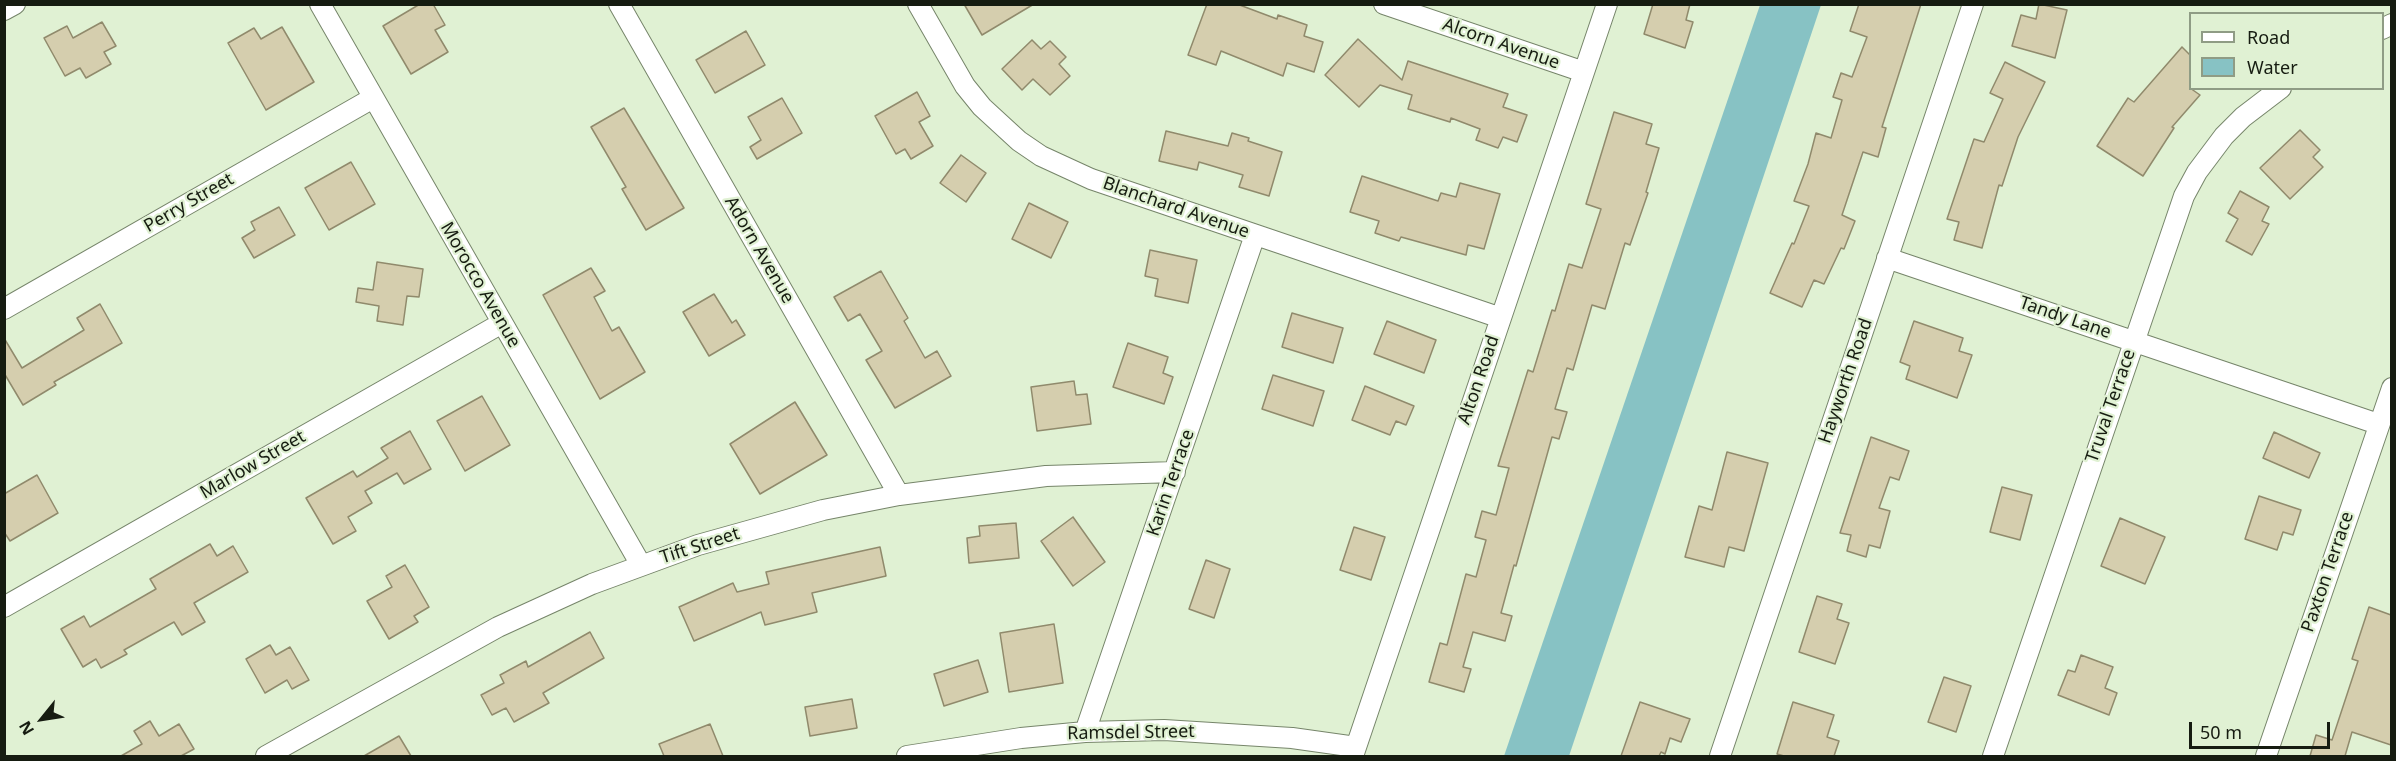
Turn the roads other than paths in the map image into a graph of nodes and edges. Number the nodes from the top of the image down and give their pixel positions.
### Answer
1 (320, 4) edge
2 (619, 4) edge
3 (918, 4) edge
4 (1384, 4) edge
5 (1607, 4) edge
6 (1973, 4) edge
7 (1584, 72) junction
8 (2278, 90) edge
9 (373, 98) junction
10 (1255, 235) junction
11 (1887, 258) junction
12 (4, 309) edge
13 (1501, 318) junction
14 (502, 322) junction
15 (2133, 341) junction
16 (2391, 388) edge
17 (2378, 424) junction
18 (1175, 472) junction
19 (899, 495) junction
20 (640, 565) junction
21 (4, 607) edge
22 (1085, 732) junction
23 (1354, 752) edge
24 (266, 756) edge
25 (907, 756) edge
26 (1720, 756) edge
27 (1993, 756) edge
28 (2266, 756) edge

1 - 9 street, Morocco Avenue
2 - 19 street, Adorn Avenue
3 - 10 street, Blanchard Avenue
4 - 7 street, Alcorn Avenue
5 - 7 street, Alton Road
6 - 11 street, Hayworth Road
7 - 13 street, Alton Road
8 - 15 street, Truval Terrace
9 - 12 street, Perry Street
9 - 14 street, Morocco Avenue
10 - 13 street, Blanchard Avenue
10 - 18 street, Karin Terrace
11 - 15 street, Tandy Lane
11 - 26 street, Hayworth Road
13 - 23 street, Alton Road
14 - 20 street, Morocco Avenue
14 - 21 street, Marlow Street
15 - 17 street, Tandy Lane
15 - 27 street, Truval Terrace
16 - 17 street, Paxton Terrace
17 - 28 street, Paxton Terrace
18 - 19 street, Tift Street
18 - 22 street, Karin Terrace
19 - 20 street, Tift Street
20 - 24 street, Tift Street
22 - 23 street, Ramsdel Street
22 - 25 street, Ramsdel Street

